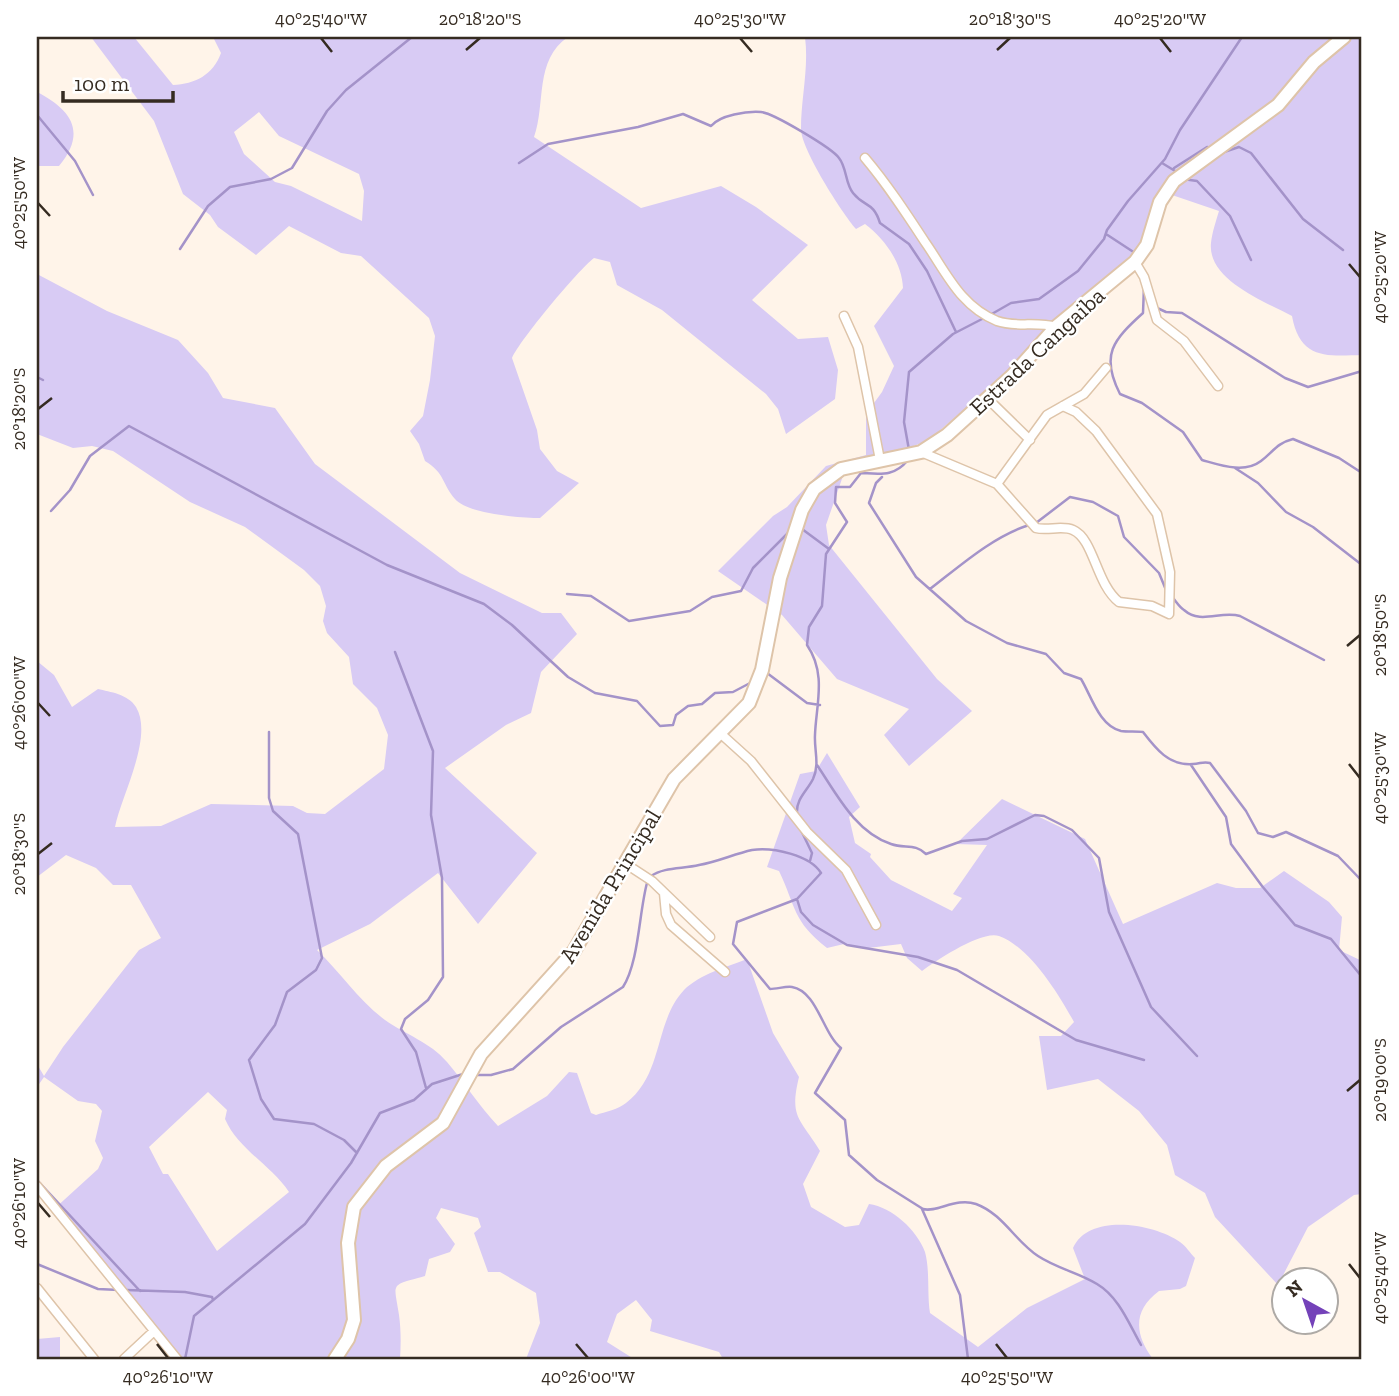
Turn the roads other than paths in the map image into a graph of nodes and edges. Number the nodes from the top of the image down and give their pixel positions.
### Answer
1 (1344, 37) edge
2 (865, 158) dead end
3 (1135, 262) junction
4 (844, 316) dead end
5 (1056, 327) junction
6 (1105, 368) dead end
7 (1218, 386) dead end
8 (988, 398) junction
9 (1063, 406) junction
10 (1030, 440) junction
11 (922, 452) junction
12 (880, 460) junction
13 (997, 484) junction
14 (720, 733) junction
15 (626, 864) junction
16 (664, 892) junction
17 (876, 925) dead end
18 (710, 937) dead end
19 (725, 972) dead end
20 (37, 1186) edge
21 (37, 1288) edge
22 (154, 1331) junction
23 (94, 1359) edge
24 (124, 1359) edge
25 (177, 1359) edge
26 (335, 1359) edge

1 - 3 street, Estrada Cangaiba
2 - 5 street
3 - 5 street, Estrada Cangaiba
3 - 7 street
4 - 12 street
5 - 8 street, Estrada Cangaiba
6 - 9 street
8 - 10 street
8 - 11 street, Estrada Cangaiba
9 - 10 street
9 - 13 street
10 - 13 street
11 - 12 street, Avenida Principal
11 - 13 street
12 - 14 street, Avenida Principal
14 - 15 street, Avenida Principal
14 - 17 street
15 - 16 street
15 - 26 street, Avenida Principal
16 - 18 street
16 - 19 street
20 - 22 street
21 - 23 street
22 - 24 street
22 - 25 street

